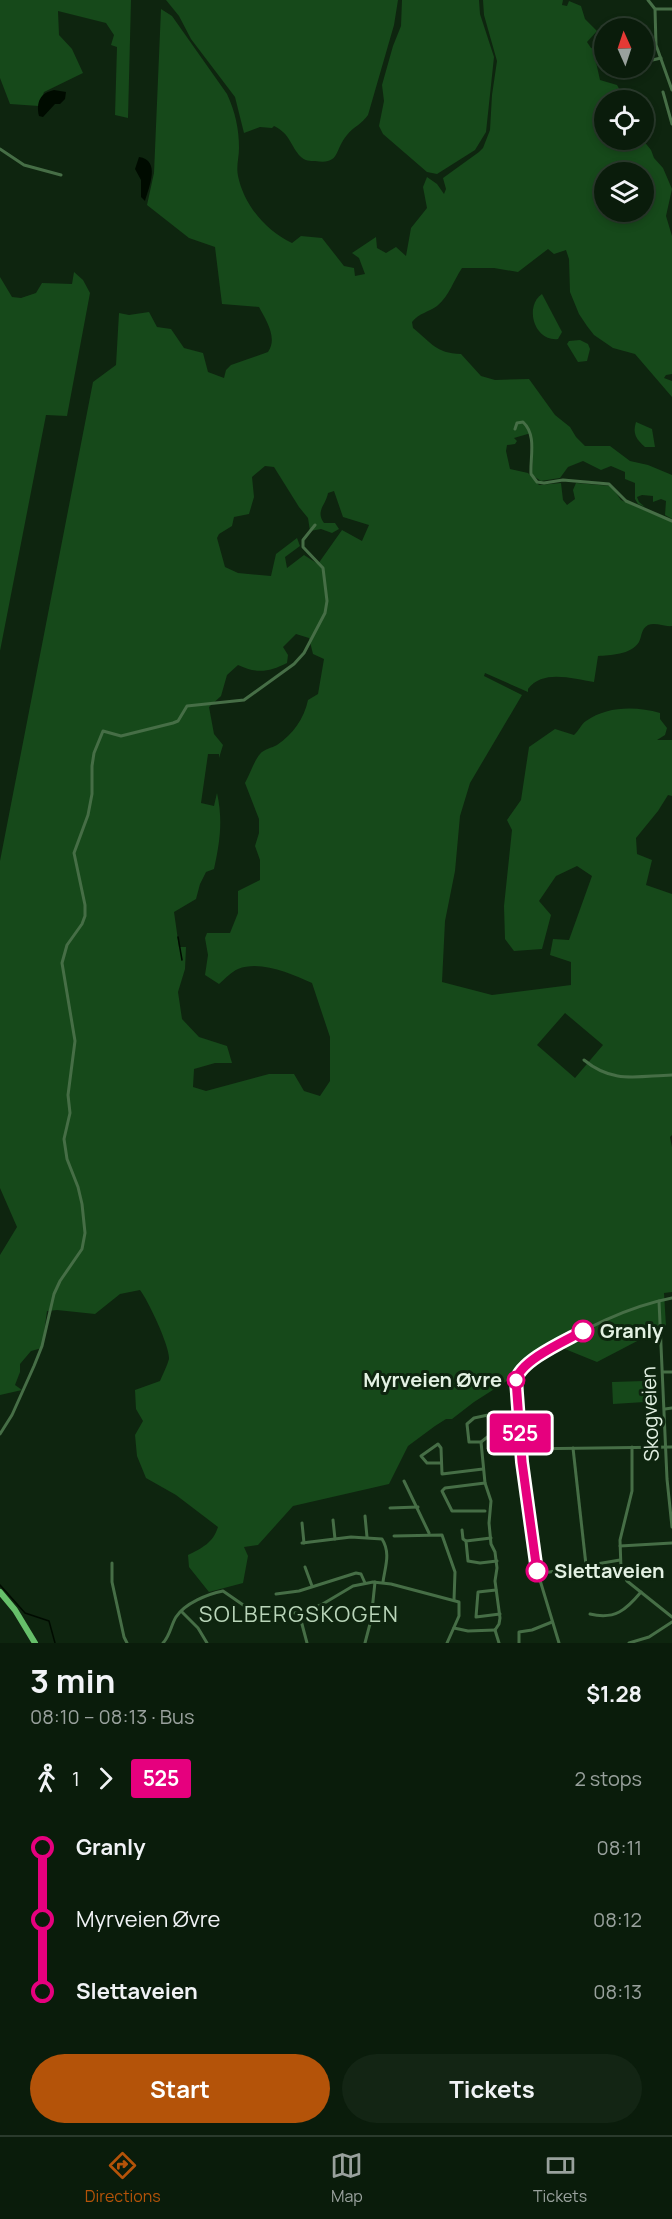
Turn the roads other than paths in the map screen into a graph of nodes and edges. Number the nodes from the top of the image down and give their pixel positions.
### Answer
1 (648, 0) edge
2 (656, 9) junction
3 (672, 9) edge
4 (661, 58) junction
5 (654, 60) edge
6 (672, 90) edge
7 (663, 92) dead end
8 (672, 124) edge
9 (0, 149) edge
10 (61, 175) dead end
11 (515, 429) dead end
12 (672, 521) edge
13 (315, 525) dead end
14 (584, 1060) dead end
15 (672, 1075) edge
16 (672, 1298) edge
17 (659, 1300) junction
18 (663, 1372) junction
19 (672, 1372) edge
20 (672, 1408) edge
21 (665, 1409) junction
22 (0, 1434) edge
23 (481, 1442) junction
24 (632, 1447) junction
25 (666, 1447) junction
26 (672, 1447) edge
27 (573, 1448) junction
28 (521, 1449) junction
29 (440, 1463) junction
30 (483, 1469) junction
31 (404, 1481) dead end
32 (485, 1482) junction
33 (418, 1506) junction
34 (390, 1508) dead end
35 (485, 1511) dead end
36 (365, 1516) dead end
37 (333, 1520) dead end
38 (302, 1524) dead end
39 (672, 1527) edge
40 (462, 1530) dead end
41 (429, 1534) junction
42 (394, 1536) dead end
43 (367, 1537) junction
44 (491, 1538) junction
45 (335, 1539) junction
46 (466, 1541) junction
47 (672, 1543) edge
48 (619, 1546) junction
49 (620, 1560) junction
50 (497, 1561) junction
51 (112, 1563) dead end
52 (586, 1565) junction
53 (305, 1567) dead end
54 (538, 1575) junction
55 (375, 1582) junction
56 (383, 1582) junction
57 (365, 1583) junction
58 (312, 1586) junction
59 (496, 1590) junction
60 (0, 1592) edge
61 (641, 1592) junction
62 (276, 1594) dead end
63 (454, 1600) junction
64 (181, 1612) junction
65 (299, 1613) junction
66 (500, 1614) junction
67 (590, 1614) dead end
68 (672, 1617) edge
69 (552, 1622) junction
70 (672, 1622) edge
71 (454, 1628) junction
72 (495, 1630) junction
73 (35, 1643) edge
74 (127, 1643) edge
75 (163, 1643) edge
76 (207, 1643) edge
77 (307, 1643) edge
78 (365, 1643) edge
79 (447, 1643) edge
80 (499, 1643) edge
81 (519, 1643) edge
82 (559, 1643) edge
83 (629, 1643) edge

1 - 2 street
2 - 3 street
2 - 4 street
4 - 5 street
4 - 6 street
7 - 8 street
9 - 10 street
11 - 12 street
13 - 22 street
14 - 15 street
16 - 17 street
17 - 18 street, Skogveien
17 - 28 street
18 - 19 street
18 - 21 street, Skogveien
20 - 21 street
21 - 25 street, Skogveien
23 - 23 street
23 - 30 street
24 - 25 street
24 - 27 street
24 - 48 street
25 - 26 street
25 - 39 street, Skogveien
27 - 28 street
27 - 52 street
28 - 54 street
29 - 29 street
29 - 30 street
30 - 32 street
31 - 33 street
32 - 35 street
32 - 44 street
33 - 34 street
33 - 41 street
36 - 43 street
37 - 45 street
38 - 45 street
40 - 46 street
41 - 42 street
41 - 63 street
43 - 45 street
43 - 56 street
44 - 46 street
44 - 50 street
46 - 50 street
47 - 48 street
48 - 49 street
49 - 52 street
49 - 61 street
50 - 59 street
51 - 74 street
52 - 54 street
53 - 58 street
54 - 69 street
55 - 56 street
55 - 57 street
55 - 78 street
56 - 63 street
57 - 58 street
57 - 65 street
58 - 62 street
59 - 66 street
59 - 66 street
60 - 73 main road
61 - 67 street
61 - 68 street
63 - 71 street
64 - 65 street
64 - 75 street
64 - 76 street
65 - 77 street
66 - 72 street
69 - 81 street
69 - 82 street
70 - 83 street
71 - 72 street
71 - 79 street
72 - 80 street

